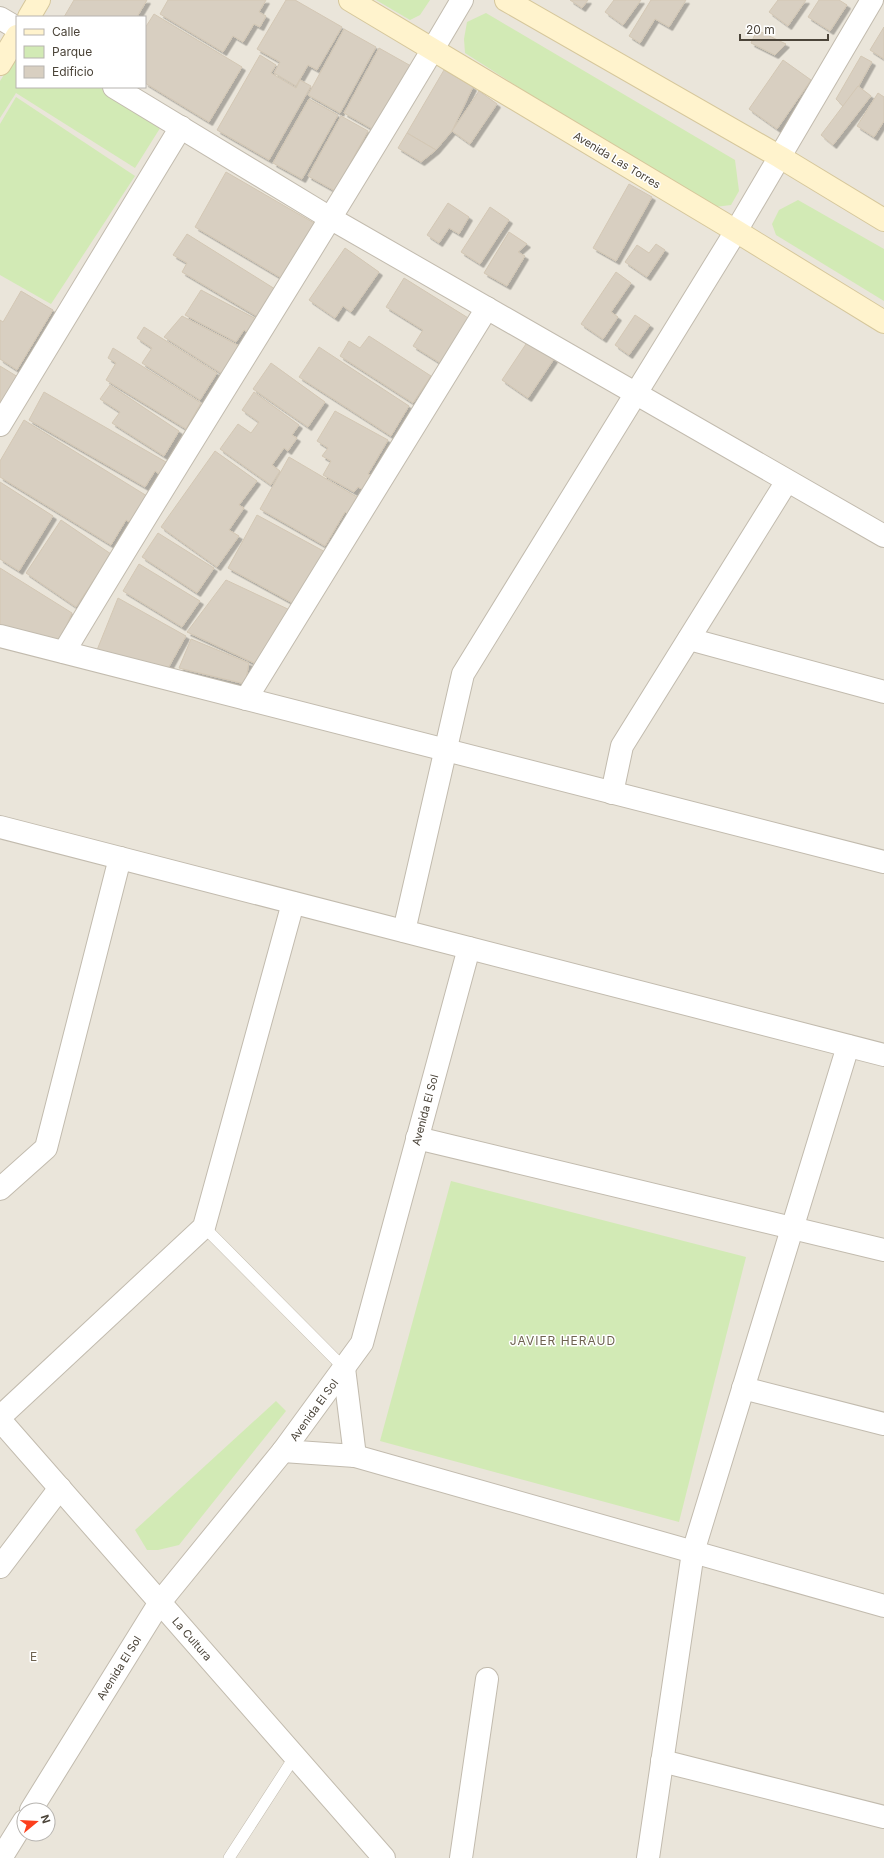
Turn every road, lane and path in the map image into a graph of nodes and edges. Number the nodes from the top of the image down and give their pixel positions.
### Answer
1 (39, 0) edge
2 (350, 0) edge
3 (462, 0) edge
4 (506, 0) edge
5 (872, 0) edge
6 (30, 16) edge
7 (0, 18) edge
8 (16, 27) edge
9 (16, 38) edge
10 (433, 50) junction
11 (0, 64) edge
12 (116, 88) edge
13 (181, 128) junction
14 (780, 157) junction
15 (330, 218) junction
16 (884, 220) edge
17 (736, 231) junction
18 (487, 308) junction
19 (884, 322) edge
20 (636, 393) junction
21 (0, 425) edge
22 (787, 480) junction
23 (884, 536) edge
24 (0, 636) edge
25 (689, 639) junction
26 (64, 652) junction
27 (884, 692) edge
28 (246, 699) junction
29 (445, 750) junction
30 (612, 792) junction
31 (0, 827) edge
32 (120, 858) junction
33 (884, 862) edge
34 (293, 903) junction
35 (404, 931) junction
36 (469, 948) junction
37 (848, 1046) junction
38 (884, 1055) edge
39 (417, 1138) junction
40 (0, 1189) edge
41 (204, 1227) junction
42 (792, 1228) junction
43 (884, 1250) edge
44 (344, 1368) junction
45 (743, 1388) junction
46 (0, 1419) edge
47 (884, 1424) edge
48 (283, 1451) junction
49 (355, 1456) junction
50 (60, 1488) junction
51 (693, 1552) junction
52 (0, 1567) edge
53 (160, 1602) junction
54 (884, 1606) edge
55 (487, 1679) dead end
56 (295, 1756) junction
57 (662, 1762) junction
58 (36, 1802) edge
59 (884, 1817) edge
60 (16, 1834) edge
61 (1, 1858) edge
62 (229, 1858) edge
63 (384, 1858) edge
64 (461, 1858) edge
65 (648, 1858) edge

1 - 6 street
2 - 10 street, Avenida Las Torres
3 - 10 street
4 - 14 street
5 - 14 street
7 - 8 street
9 - 11 street
10 - 15 street
10 - 17 street, Avenida Las Torres
12 - 13 street
13 - 15 street
13 - 21 street
14 - 16 street
14 - 17 street
15 - 18 street
15 - 26 street
17 - 19 street, Avenida Las Torres
17 - 20 street
18 - 20 street
18 - 28 street
20 - 22 street
20 - 29 street
22 - 23 street
22 - 25 street
24 - 26 street
25 - 27 street
25 - 30 street
26 - 28 street
28 - 29 street
29 - 30 street
29 - 35 street
30 - 33 street
31 - 32 street
32 - 34 street
32 - 40 street
34 - 35 street
34 - 41 street
35 - 36 street
36 - 37 street
36 - 39 street, Avenida El Sol
37 - 38 street
37 - 42 street
39 - 42 street
39 - 44 street, Avenida El Sol
41 - 44 lane
41 - 46 street
42 - 43 street
42 - 45 street
44 - 48 street, Avenida El Sol
44 - 49 street
45 - 47 street
45 - 51 street
46 - 50 street, La Cultura
48 - 49 street
48 - 53 street, Avenida El Sol
49 - 51 street
50 - 52 street
50 - 53 street, La Cultura
51 - 54 street
51 - 57 street
53 - 56 street, La Cultura
53 - 58 street, Avenida El Sol
55 - 64 street
56 - 62 lane
56 - 63 street, La Cultura
57 - 59 street
57 - 65 street
60 - 61 street

